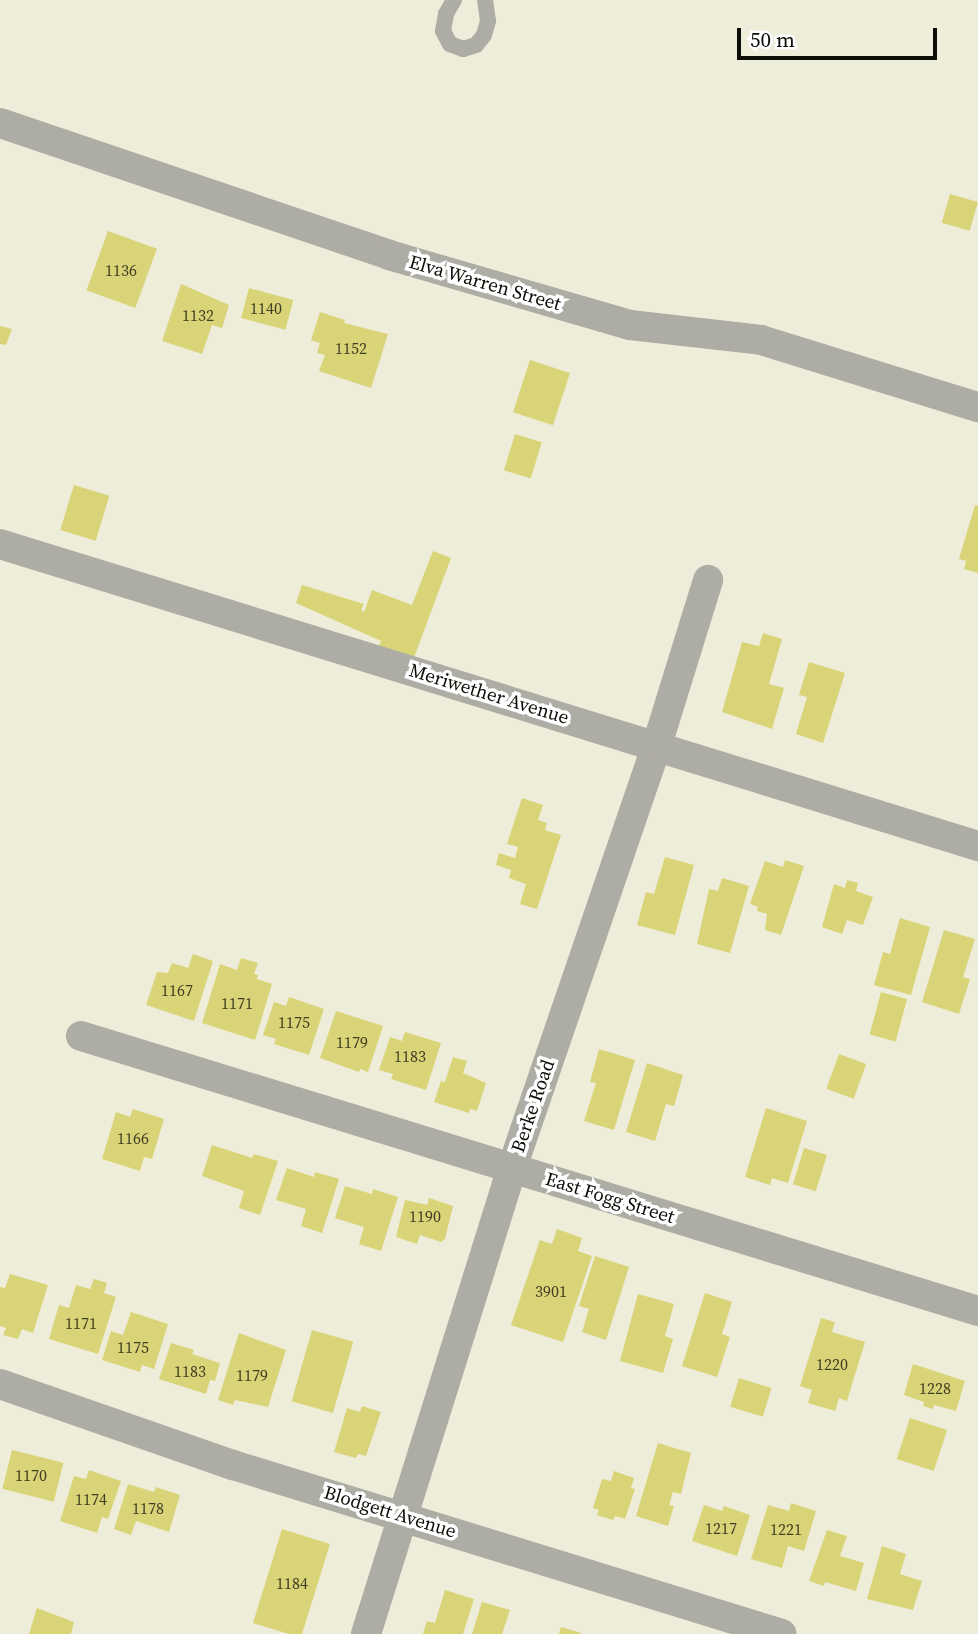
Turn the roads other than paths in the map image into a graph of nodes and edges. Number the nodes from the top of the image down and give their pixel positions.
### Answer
1 (454, 0) edge
2 (485, 0) edge
3 (0, 123) edge
4 (978, 407) edge
5 (0, 544) edge
6 (708, 580) dead end
7 (657, 745) junction
8 (978, 846) edge
9 (81, 1035) dead end
10 (512, 1168) junction
11 (978, 1311) edge
12 (0, 1384) edge
13 (401, 1515) junction
14 (366, 1634) edge
15 (782, 1634) edge

1 - 2 lane
3 - 4 street, Elva Warren Street
5 - 7 street, Meriwether Avenue
6 - 7 street, Berke Road
7 - 8 street, Meriwether Avenue
7 - 10 street, Berke Road
9 - 10 street, East Fogg Street
10 - 11 street, East Fogg Street
10 - 13 street, Berke Road
12 - 13 street, Blodgett Avenue
13 - 14 street, Berke Road
13 - 15 street, Blodgett Avenue

